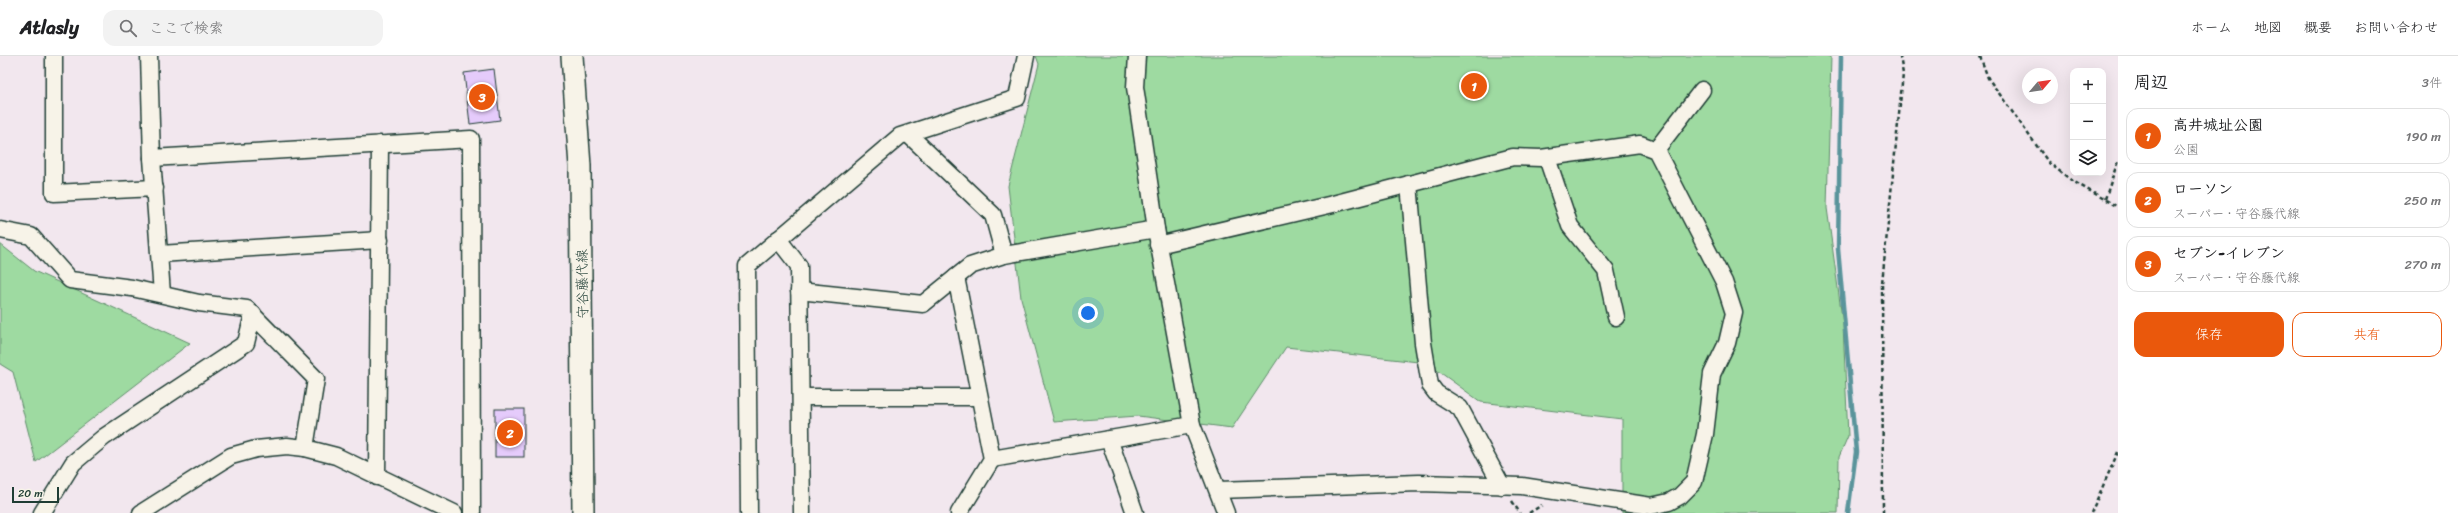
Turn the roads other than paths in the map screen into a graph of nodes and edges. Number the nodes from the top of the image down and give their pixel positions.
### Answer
1 (54, 56) edge
2 (149, 56) edge
3 (572, 56) edge
4 (1026, 56) edge
5 (1138, 56) edge
6 (1702, 90) dead end
7 (908, 134) junction
8 (380, 144) junction
9 (1656, 150) junction
10 (152, 158) junction
11 (1547, 158) junction
12 (1409, 184) junction
13 (155, 188) junction
14 (1156, 229) junction
15 (0, 230) edge
16 (778, 239) junction
17 (380, 240) junction
18 (1158, 245) junction
19 (160, 254) junction
20 (1004, 255) junction
21 (956, 277) junction
22 (799, 292) junction
23 (162, 294) junction
24 (253, 314) junction
25 (1616, 317) dead end
26 (801, 396) junction
27 (980, 397) junction
28 (1192, 425) junction
29 (1108, 439) junction
30 (305, 448) junction
31 (992, 459) junction
32 (377, 477) junction
33 (1502, 486) junction
34 (1218, 490) junction
35 (42, 513) edge
36 (141, 513) edge
37 (454, 513) edge
38 (472, 513) edge
39 (583, 513) edge
40 (749, 513) edge
41 (802, 513) edge
42 (959, 513) edge
43 (1136, 513) edge
44 (1226, 513) edge

1 - 13 street
2 - 10 street
3 - 39 main road, 守谷藤代線
4 - 7 street
5 - 14 street
6 - 9 street
7 - 16 street
7 - 20 street
8 - 10 street
8 - 17 street
8 - 38 street
9 - 11 street
9 - 33 street
10 - 13 street
11 - 12 street
11 - 25 street
12 - 18 street
12 - 33 street
13 - 19 street
14 - 18 street
14 - 20 street
15 - 23 street
16 - 22 street
16 - 40 street
17 - 19 street
17 - 32 street
18 - 28 street
19 - 23 street
20 - 21 street
21 - 22 street
21 - 27 street
22 - 26 street
23 - 24 street
24 - 30 street
24 - 35 street
26 - 27 street
26 - 41 street
27 - 31 street
28 - 29 street
28 - 34 street
29 - 31 street
29 - 43 street
30 - 32 street
30 - 36 street
31 - 42 street
32 - 37 street
33 - 34 street
34 - 44 street

